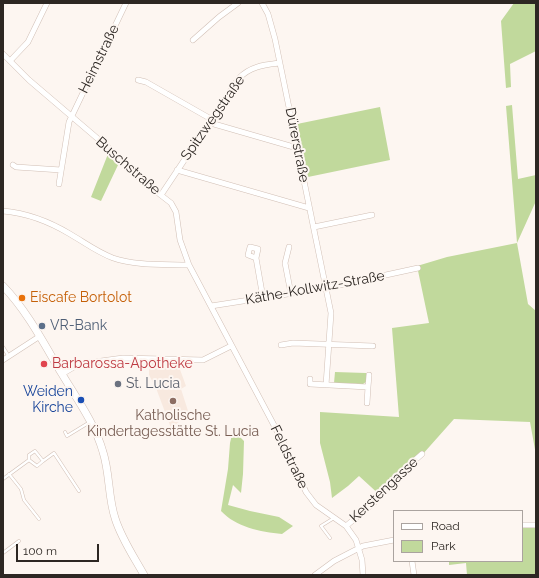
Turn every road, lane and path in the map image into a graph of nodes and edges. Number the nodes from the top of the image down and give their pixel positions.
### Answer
1 (47, 3) edge
2 (126, 3) edge
3 (238, 3) edge
4 (262, 3) edge
5 (193, 40) dead end
6 (3, 54) edge
7 (10, 61) junction
8 (280, 63) junction
9 (138, 80) dead end
10 (71, 116) junction
11 (211, 119) junction
12 (297, 148) junction
13 (13, 165) dead end
14 (61, 170) junction
15 (177, 170) junction
16 (59, 184) dead end
17 (161, 195) junction
18 (310, 208) junction
19 (3, 212) edge
20 (372, 215) dead end
21 (314, 227) junction
22 (289, 247) dead end
23 (256, 258) dead end
24 (189, 265) junction
25 (418, 268) dead end
26 (3, 286) edge
27 (326, 288) junction
28 (291, 294) junction
29 (263, 298) junction
30 (211, 306) junction
31 (40, 336) junction
32 (281, 345) dead end
33 (329, 345) junction
34 (231, 346) junction
35 (373, 346) dead end
36 (3, 347) edge
37 (9, 356) junction
38 (3, 360) edge
39 (62, 374) junction
40 (369, 375) dead end
41 (310, 378) dead end
42 (326, 385) junction
43 (368, 387) junction
44 (368, 403) dead end
45 (90, 421) junction
46 (65, 432) dead end
47 (422, 454) dead end
48 (29, 460) junction
49 (43, 461) junction
50 (10, 474) junction
51 (3, 479) edge
52 (79, 491) dead end
53 (335, 518) junction
54 (39, 519) dead end
55 (536, 525) edge
56 (346, 526) junction
57 (523, 526) edge
58 (330, 538) dead end
59 (393, 540) edge
60 (19, 541) dead end
61 (360, 548) junction
62 (3, 553) edge
63 (412, 562) edge
64 (144, 575) edge
65 (315, 575) edge
66 (363, 575) edge
67 (414, 575) edge

1 - 7 street
2 - 10 street, Heimstraße
3 - 5 street
4 - 8 street, Dürerstraße
6 - 7 street, Buschstraße
7 - 10 street, Buschstraße
8 - 11 street, Spitzwegstraße
8 - 12 street, Dürerstraße
9 - 11 street
10 - 14 street, Heimstraße
10 - 17 street, Buschstraße
11 - 12 street
11 - 15 street, Spitzwegstraße
12 - 18 street, Dürerstraße
13 - 14 street
14 - 16 street, Heimstraße
15 - 17 street, Spitzwegstraße
15 - 18 street
17 - 24 street, Buschstraße
18 - 21 street, Dürerstraße
19 - 24 street
20 - 21 street
21 - 27 street, Dürerstraße
22 - 28 street
23 - 29 street
24 - 30 street, Buschstraße
25 - 27 street, Käthe-Kollwitz-Straße
26 - 31 main road
27 - 28 street, Käthe-Kollwitz-Straße
27 - 33 street, Dürerstraße
28 - 29 street, Käthe-Kollwitz-Straße
29 - 30 street, Käthe-Kollwitz-Straße
30 - 34 street, Feldstraße
31 - 37 street
31 - 39 main road
32 - 33 street
33 - 35 street
33 - 42 street, Dürerstraße
34 - 39 street
34 - 53 street, Feldstraße
36 - 37 lane
37 - 38 street
39 - 45 main road
40 - 43 street
41 - 42 street
42 - 43 street
43 - 44 street
45 - 46 lane
45 - 64 main road
47 - 56 street, Kerstengasse
48 - 49 lane
48 - 49 lane
48 - 50 lane
49 - 52 lane
50 - 51 lane
50 - 54 lane
53 - 56 street, Feldstraße
53 - 58 lane
55 - 57 street
56 - 61 street, Feldstraße
59 - 61 street
60 - 62 lane
61 - 65 street
61 - 66 street, Feldstraße
63 - 67 street

